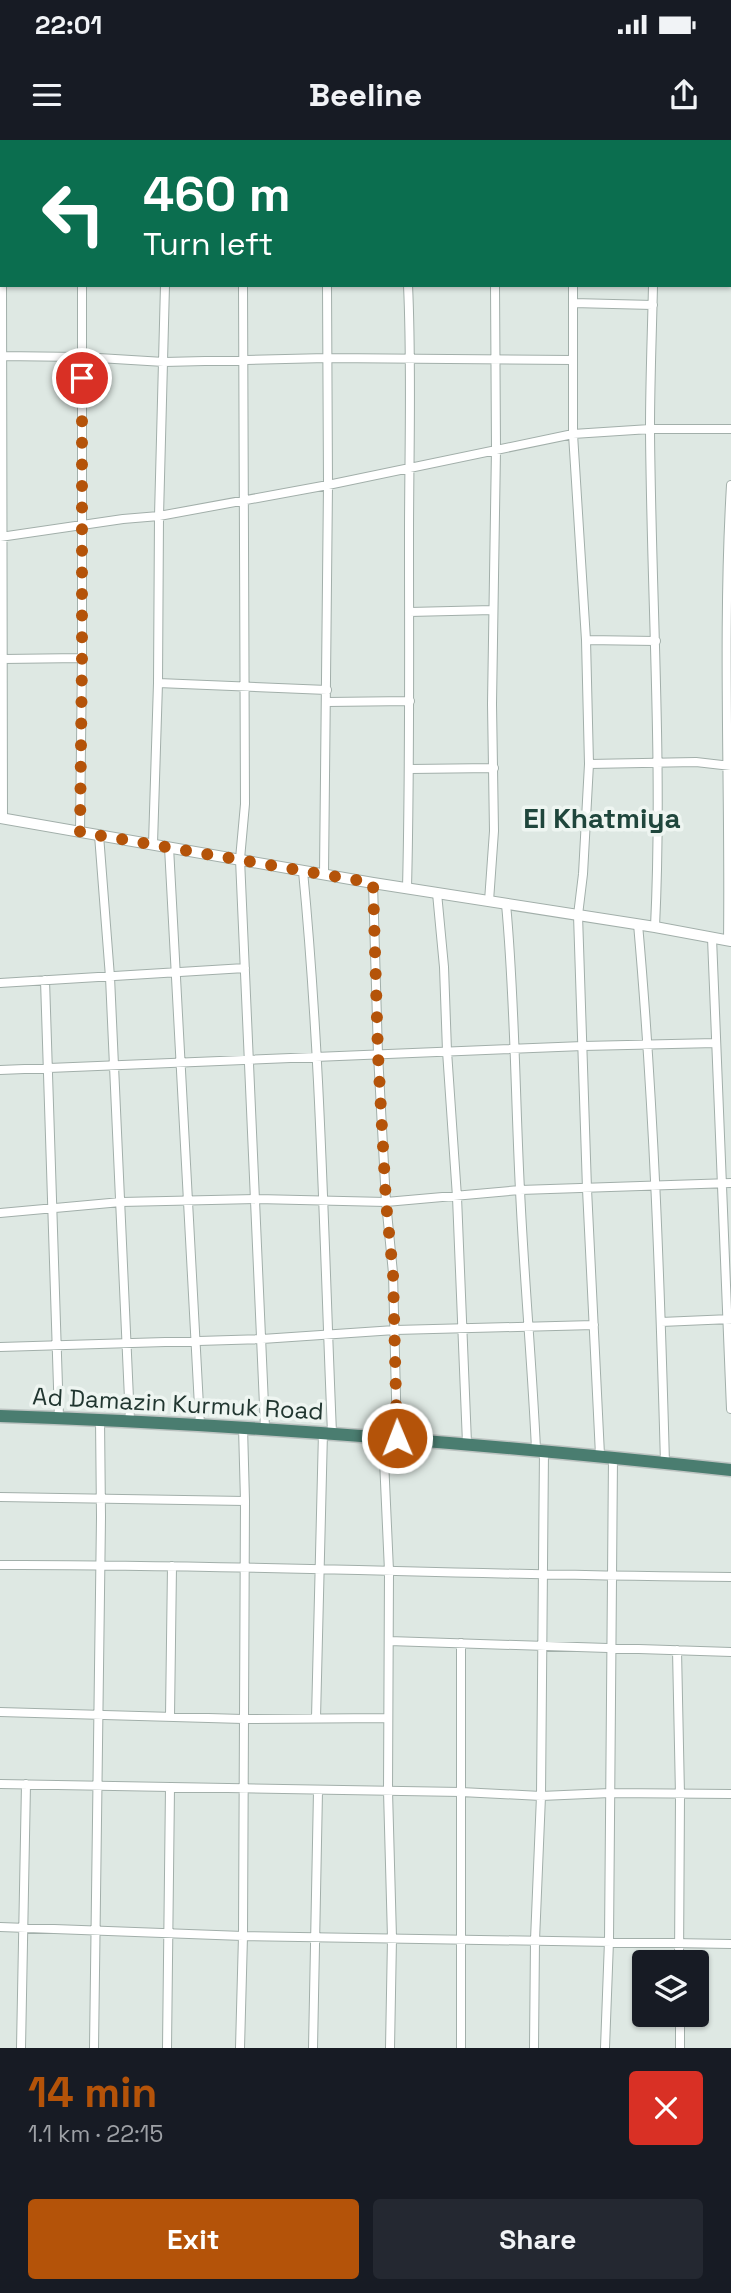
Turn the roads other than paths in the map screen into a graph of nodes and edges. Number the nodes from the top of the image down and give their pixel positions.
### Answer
1 (2, 287) edge
2 (82, 287) edge
3 (165, 287) edge
4 (243, 287) edge
5 (327, 287) edge
6 (408, 287) edge
7 (495, 287) edge
8 (573, 287) edge
9 (653, 287) edge
10 (573, 303) junction
11 (653, 305) junction
12 (1, 356) edge
13 (82, 357) junction
14 (327, 358) junction
15 (242, 360) junction
16 (495, 360) junction
17 (573, 360) junction
18 (412, 361) junction
19 (164, 362) junction
20 (650, 429) junction
21 (731, 429) edge
22 (573, 434) junction
23 (496, 449) junction
24 (409, 469) junction
25 (328, 485) junction
26 (731, 485) edge
27 (244, 501) junction
28 (730, 513) edge
29 (159, 516) junction
30 (81, 527) junction
31 (2, 537) edge
32 (493, 610) junction
33 (409, 611) junction
34 (729, 632) edge
35 (586, 640) junction
36 (656, 641) junction
37 (82, 658) junction
38 (3, 659) junction
39 (158, 683) junction
40 (244, 687) junction
41 (327, 690) junction
42 (410, 701) junction
43 (327, 702) junction
44 (589, 764) junction
45 (659, 764) junction
46 (729, 765) edge
47 (494, 768) junction
48 (410, 769) junction
49 (1, 818) edge
50 (80, 832) junction
51 (99, 835) junction
52 (153, 844) junction
53 (169, 847) junction
54 (240, 859) junction
55 (303, 871) junction
56 (324, 874) junction
57 (373, 883) junction
58 (407, 888) junction
59 (437, 893) junction
60 (489, 901) junction
61 (506, 904) junction
62 (578, 915) junction
63 (638, 924) junction
64 (655, 927) junction
65 (712, 938) junction
66 (729, 941) edge
67 (245, 968) junction
68 (177, 973) junction
69 (110, 977) junction
70 (45, 980) junction
71 (0, 983) edge
72 (716, 1043) junction
73 (649, 1045) junction
74 (583, 1046) junction
75 (514, 1049) junction
76 (447, 1051) junction
77 (378, 1054) junction
78 (317, 1057) junction
79 (248, 1060) junction
80 (180, 1062) junction
81 (115, 1065) junction
82 (48, 1068) junction
83 (0, 1070) edge
84 (720, 1183) junction
85 (731, 1183) edge
86 (656, 1185) junction
87 (587, 1189) junction
88 (520, 1190) junction
89 (457, 1197) junction
90 (257, 1199) junction
91 (189, 1200) junction
92 (323, 1200) junction
93 (121, 1202) junction
94 (386, 1202) junction
95 (53, 1208) junction
96 (0, 1213) edge
97 (730, 1319) edge
98 (661, 1322) junction
99 (594, 1325) junction
100 (530, 1327) junction
101 (461, 1328) junction
102 (395, 1330) junction
103 (328, 1335) junction
104 (262, 1339) junction
105 (194, 1342) junction
106 (128, 1343) junction
107 (58, 1345) junction
108 (0, 1347) edge
109 (731, 1409) edge
110 (0, 1416) edge
111 (59, 1418) junction
112 (100, 1419) junction
113 (130, 1421) junction
114 (200, 1425) junction
115 (243, 1427) junction
116 (265, 1428) junction
117 (327, 1432) junction
118 (383, 1437) junction
119 (397, 1438) junction
120 (467, 1443) junction
121 (540, 1450) junction
122 (606, 1456) junction
123 (665, 1463) junction
124 (731, 1470) edge
125 (0, 1497) edge
126 (101, 1499) junction
127 (245, 1501) junction
128 (0, 1565) edge
129 (100, 1565) junction
130 (172, 1566) junction
131 (244, 1567) junction
132 (321, 1569) junction
133 (389, 1571) junction
134 (541, 1575) junction
135 (612, 1577) junction
136 (731, 1577) edge
137 (388, 1641) junction
138 (461, 1643) junction
139 (541, 1645) junction
140 (611, 1647) junction
141 (677, 1650) junction
142 (731, 1652) edge
143 (0, 1712) edge
144 (98, 1713) junction
145 (170, 1716) junction
146 (388, 1717) junction
147 (316, 1718) junction
148 (243, 1719) junction
149 (0, 1784) edge
150 (26, 1784) junction
151 (97, 1784) junction
152 (170, 1787) junction
153 (243, 1789) junction
154 (318, 1791) junction
155 (388, 1791) junction
156 (461, 1792) junction
157 (610, 1793) junction
158 (731, 1794) edge
159 (680, 1795) junction
160 (541, 1796) junction
161 (0, 1927) edge
162 (24, 1928) junction
163 (95, 1929) junction
164 (169, 1934) junction
165 (243, 1936) junction
166 (316, 1936) junction
167 (392, 1938) junction
168 (463, 1938) junction
169 (534, 1940) junction
170 (609, 1941) junction
171 (679, 1943) junction
172 (731, 1944) edge
173 (679, 1950) edge
174 (680, 2027) edge
175 (22, 2048) edge
176 (94, 2048) edge
177 (167, 2048) edge
178 (240, 2048) edge
179 (313, 2048) edge
180 (390, 2048) edge
181 (461, 2048) edge
182 (534, 2048) edge
183 (605, 2048) edge
184 (680, 2048) edge

1 - 12 street
2 - 13 street
3 - 19 street
4 - 15 street
5 - 14 street
6 - 18 street
7 - 16 street
8 - 10 street
9 - 11 street
10 - 11 street
10 - 17 street
11 - 20 street
12 - 13 street
12 - 31 street
13 - 19 street
13 - 30 street
14 - 15 street
14 - 18 street
14 - 25 street
15 - 19 street
15 - 27 street
16 - 17 street
16 - 18 street
16 - 23 street
17 - 22 street
18 - 24 street
19 - 29 street
20 - 21 street
20 - 22 street
20 - 36 street
22 - 23 street
22 - 35 street
23 - 24 street
23 - 32 street
24 - 25 street
24 - 33 street
25 - 27 street
25 - 41 street
26 - 28 street
27 - 29 street
27 - 40 street
28 - 34 street
29 - 30 street
29 - 39 street
30 - 31 street
30 - 37 street
31 - 38 street
32 - 33 street
32 - 47 street
33 - 42 street
34 - 46 street
35 - 36 street
35 - 44 street
36 - 45 street
37 - 38 street
37 - 50 street
38 - 49 street
39 - 40 street
39 - 52 street
40 - 41 street
40 - 54 street
41 - 43 street
42 - 43 street
42 - 48 street
43 - 56 street
44 - 45 street
44 - 62 street
45 - 46 street
45 - 64 street
46 - 66 street
47 - 48 street
47 - 60 street
48 - 58 street
49 - 50 street
50 - 51 street
51 - 52 street
51 - 69 street
52 - 53 street
53 - 54 street
53 - 68 street
54 - 55 street
54 - 67 street
55 - 56 street
55 - 78 street
56 - 57 street
57 - 58 street
57 - 77 street
58 - 59 street
59 - 60 street
59 - 76 street
60 - 61 street
61 - 62 street
61 - 75 street
62 - 63 street
62 - 74 street
63 - 64 street
63 - 73 street
64 - 65 street
65 - 66 street
65 - 72 street
67 - 68 street
67 - 79 street
68 - 69 street
68 - 80 street
69 - 70 street
69 - 81 street
70 - 71 street
70 - 82 street
72 - 73 street
72 - 84 street
73 - 74 street
73 - 86 street
74 - 75 street
74 - 87 street
75 - 76 street
75 - 88 street
76 - 77 street
76 - 89 street
77 - 78 street
77 - 94 street
78 - 79 street
78 - 92 street
79 - 80 street
79 - 90 street
80 - 81 street
80 - 91 street
81 - 82 street
81 - 93 street
82 - 83 street
82 - 95 street
84 - 85 street
84 - 86 street
84 - 97 street
86 - 87 street
86 - 98 street
87 - 88 street
87 - 99 street
88 - 89 street
88 - 100 street
89 - 94 street
89 - 101 street
90 - 91 street
90 - 92 street
90 - 104 street
91 - 93 street
91 - 105 street
92 - 94 street
92 - 103 street
93 - 95 street
93 - 106 street
94 - 102 street
95 - 96 street
95 - 107 street
97 - 98 street
97 - 109 street
98 - 123 street
99 - 100 street
99 - 122 street
100 - 101 street
100 - 121 street
101 - 102 street
101 - 120 street
102 - 103 street
102 - 119 street
103 - 104 street
103 - 117 street
104 - 105 street
104 - 116 street
105 - 106 street
105 - 114 street
106 - 107 street
106 - 113 street
107 - 108 street
107 - 111 street
110 - 111 highway, Ad Damazin Kurmuk Road
111 - 112 highway, Ad Damazin Kurmuk Road
112 - 113 highway, Ad Damazin Kurmuk Road
112 - 126 street
113 - 114 highway, Ad Damazin Kurmuk Road
114 - 115 highway, Ad Damazin Kurmuk Road
115 - 116 highway, Ad Damazin Kurmuk Road
115 - 127 street
116 - 117 highway, Ad Damazin Kurmuk Road
117 - 118 highway, Ad Damazin Kurmuk Road
117 - 132 street
118 - 119 highway, Ad Damazin Kurmuk Road
118 - 133 street
119 - 120 highway, Ad Damazin Kurmuk Road
120 - 121 highway, Ad Damazin Kurmuk Road
121 - 122 highway, Ad Damazin Kurmuk Road
121 - 134 street
122 - 123 highway, Ad Damazin Kurmuk Road
122 - 135 street
123 - 124 highway, Ad Damazin Kurmuk Road
125 - 126 street
126 - 127 street
126 - 129 street
127 - 131 street
128 - 129 street
129 - 130 street
129 - 144 street
130 - 131 street
130 - 145 street
131 - 132 street
131 - 148 street
132 - 133 street
132 - 147 street
133 - 134 street
133 - 137 street
134 - 135 street
134 - 139 street
135 - 136 street
135 - 140 street
137 - 138 street
137 - 146 street
138 - 139 street
138 - 156 street
139 - 140 street
139 - 160 street
140 - 141 street
140 - 157 street
141 - 142 street
141 - 159 street
143 - 144 street
144 - 145 street
144 - 151 street
145 - 148 street
146 - 147 street
146 - 155 street
147 - 148 street
148 - 153 street
149 - 150 street
150 - 151 street
150 - 162 street
151 - 152 street
151 - 163 street
152 - 153 street
152 - 164 street
153 - 154 street
153 - 165 street
154 - 155 street
154 - 166 street
155 - 156 street
155 - 167 street
156 - 160 street
156 - 168 street
157 - 159 street
157 - 160 street
157 - 170 street
158 - 159 street
159 - 171 street
160 - 169 street
161 - 162 street
162 - 163 street
162 - 175 street
163 - 164 street
163 - 176 street
164 - 165 street
164 - 177 street
165 - 166 street
165 - 178 street
166 - 167 street
166 - 179 street
167 - 168 street
167 - 180 street
168 - 169 street
168 - 181 street
169 - 170 street
169 - 182 street
170 - 171 street
170 - 183 street
171 - 172 street
171 - 173 street
174 - 184 street

